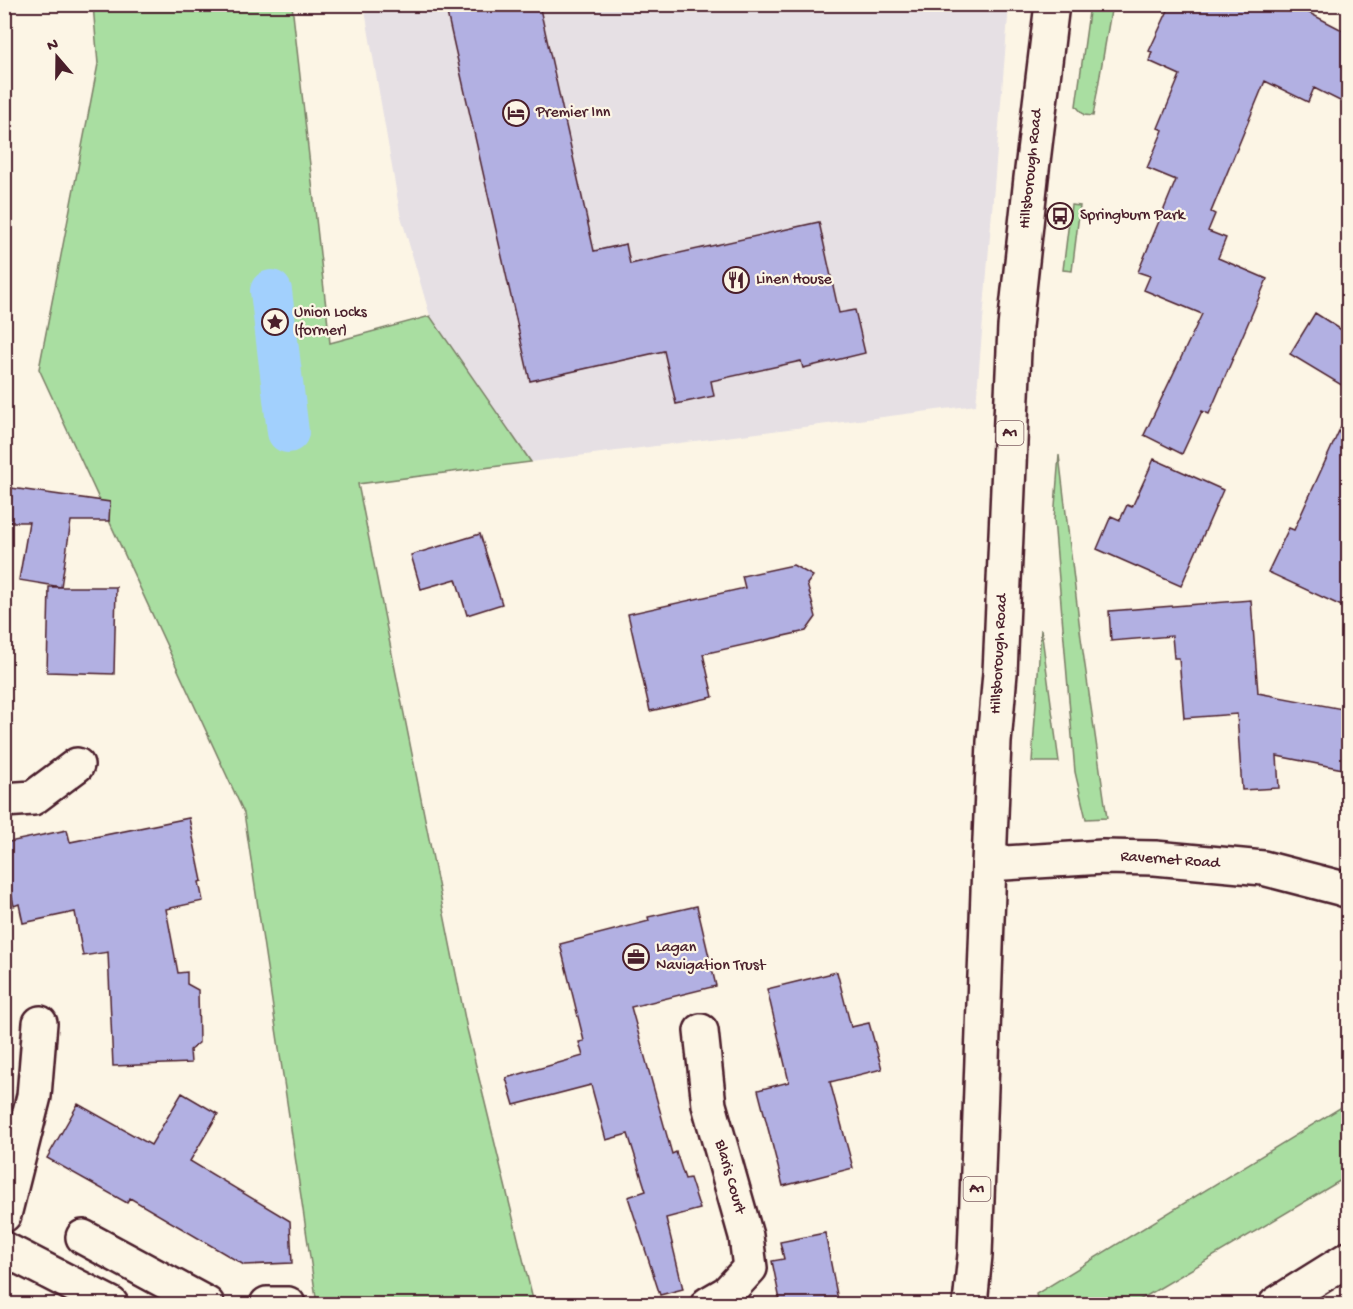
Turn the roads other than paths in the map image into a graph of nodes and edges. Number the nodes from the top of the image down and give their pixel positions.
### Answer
1 (1052, 4) edge
2 (77, 765) dead end
3 (4, 800) edge
4 (989, 864) junction
5 (1348, 891) edge
6 (40, 1023) dead end
7 (701, 1031) dead end
8 (4, 1215) edge
9 (83, 1237) dead end
10 (4, 1250) edge
11 (1348, 1259) edge
12 (111, 1305) edge
13 (207, 1305) edge
14 (267, 1305) edge
15 (288, 1305) edge
16 (708, 1305) edge
17 (970, 1305) edge
18 (1276, 1305) edge

1 - 4 main road, Hillsborough Road / A1
2 - 3 main road
4 - 5 main road, Ravernet Road
4 - 17 main road, Hillsborough Road / A1
6 - 8 main road
7 - 16 main road, Blaris Court
9 - 13 main road
10 - 12 main road
11 - 18 main road
14 - 15 main road

